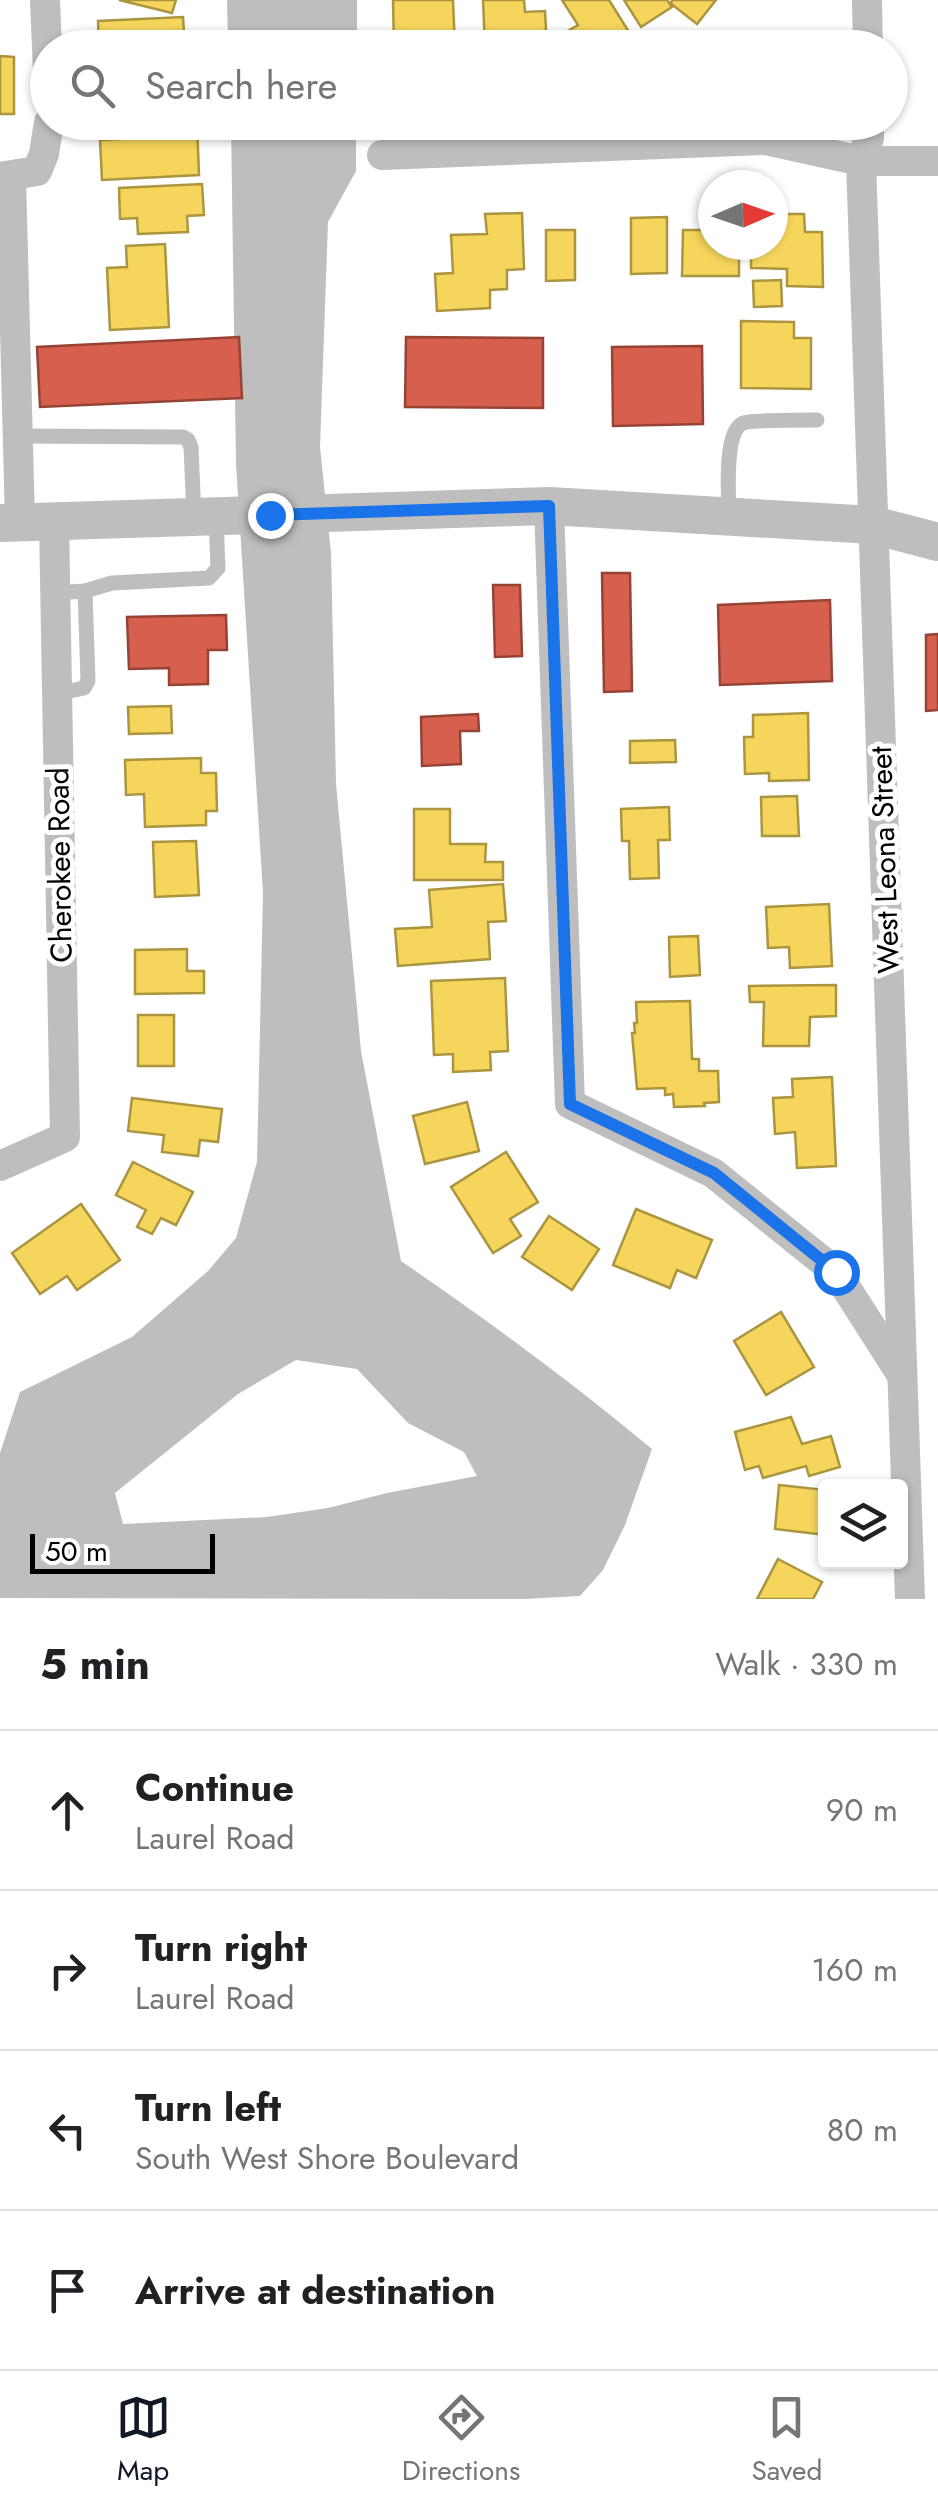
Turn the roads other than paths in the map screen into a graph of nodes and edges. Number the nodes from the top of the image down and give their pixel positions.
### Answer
1 (44, 0) edge
2 (867, 0) edge
3 (46, 30) edge
4 (868, 30) edge
5 (46, 140) edge
6 (868, 140) edge
7 (382, 155) dead end
8 (861, 161) junction
9 (938, 161) edge
10 (6, 177) edge
11 (816, 420) dead end
12 (16, 436) junction
13 (549, 506) junction
14 (205, 517) junction
15 (729, 517) junction
16 (24, 522) edge
17 (873, 526) junction
18 (938, 542) edge
19 (85, 591) junction
20 (54, 592) junction
21 (87, 648) junction
22 (56, 650) junction
23 (56, 694) junction
24 (0, 1166) edge
25 (903, 1376) junction
26 (908, 1596) edge

1 - 3 street
2 - 4 street
5 - 10 street
6 - 8 street, West Leona Street
7 - 8 street
8 - 9 street
8 - 17 street, West Leona Street
10 - 12 street, Cherokee Road
11 - 15 lane
12 - 14 lane
12 - 16 street, Cherokee Road
13 - 14 street
13 - 15 street
13 - 25 street
14 - 16 street
14 - 19 lane
15 - 17 street
16 - 20 street, Cherokee Road
17 - 18 street
17 - 25 street, West Leona Street
19 - 20 lane
19 - 21 lane
20 - 22 street, Cherokee Road
21 - 22 lane
21 - 23 lane
22 - 23 street, Cherokee Road
23 - 24 street, Cherokee Road
25 - 26 street, West Leona Street

